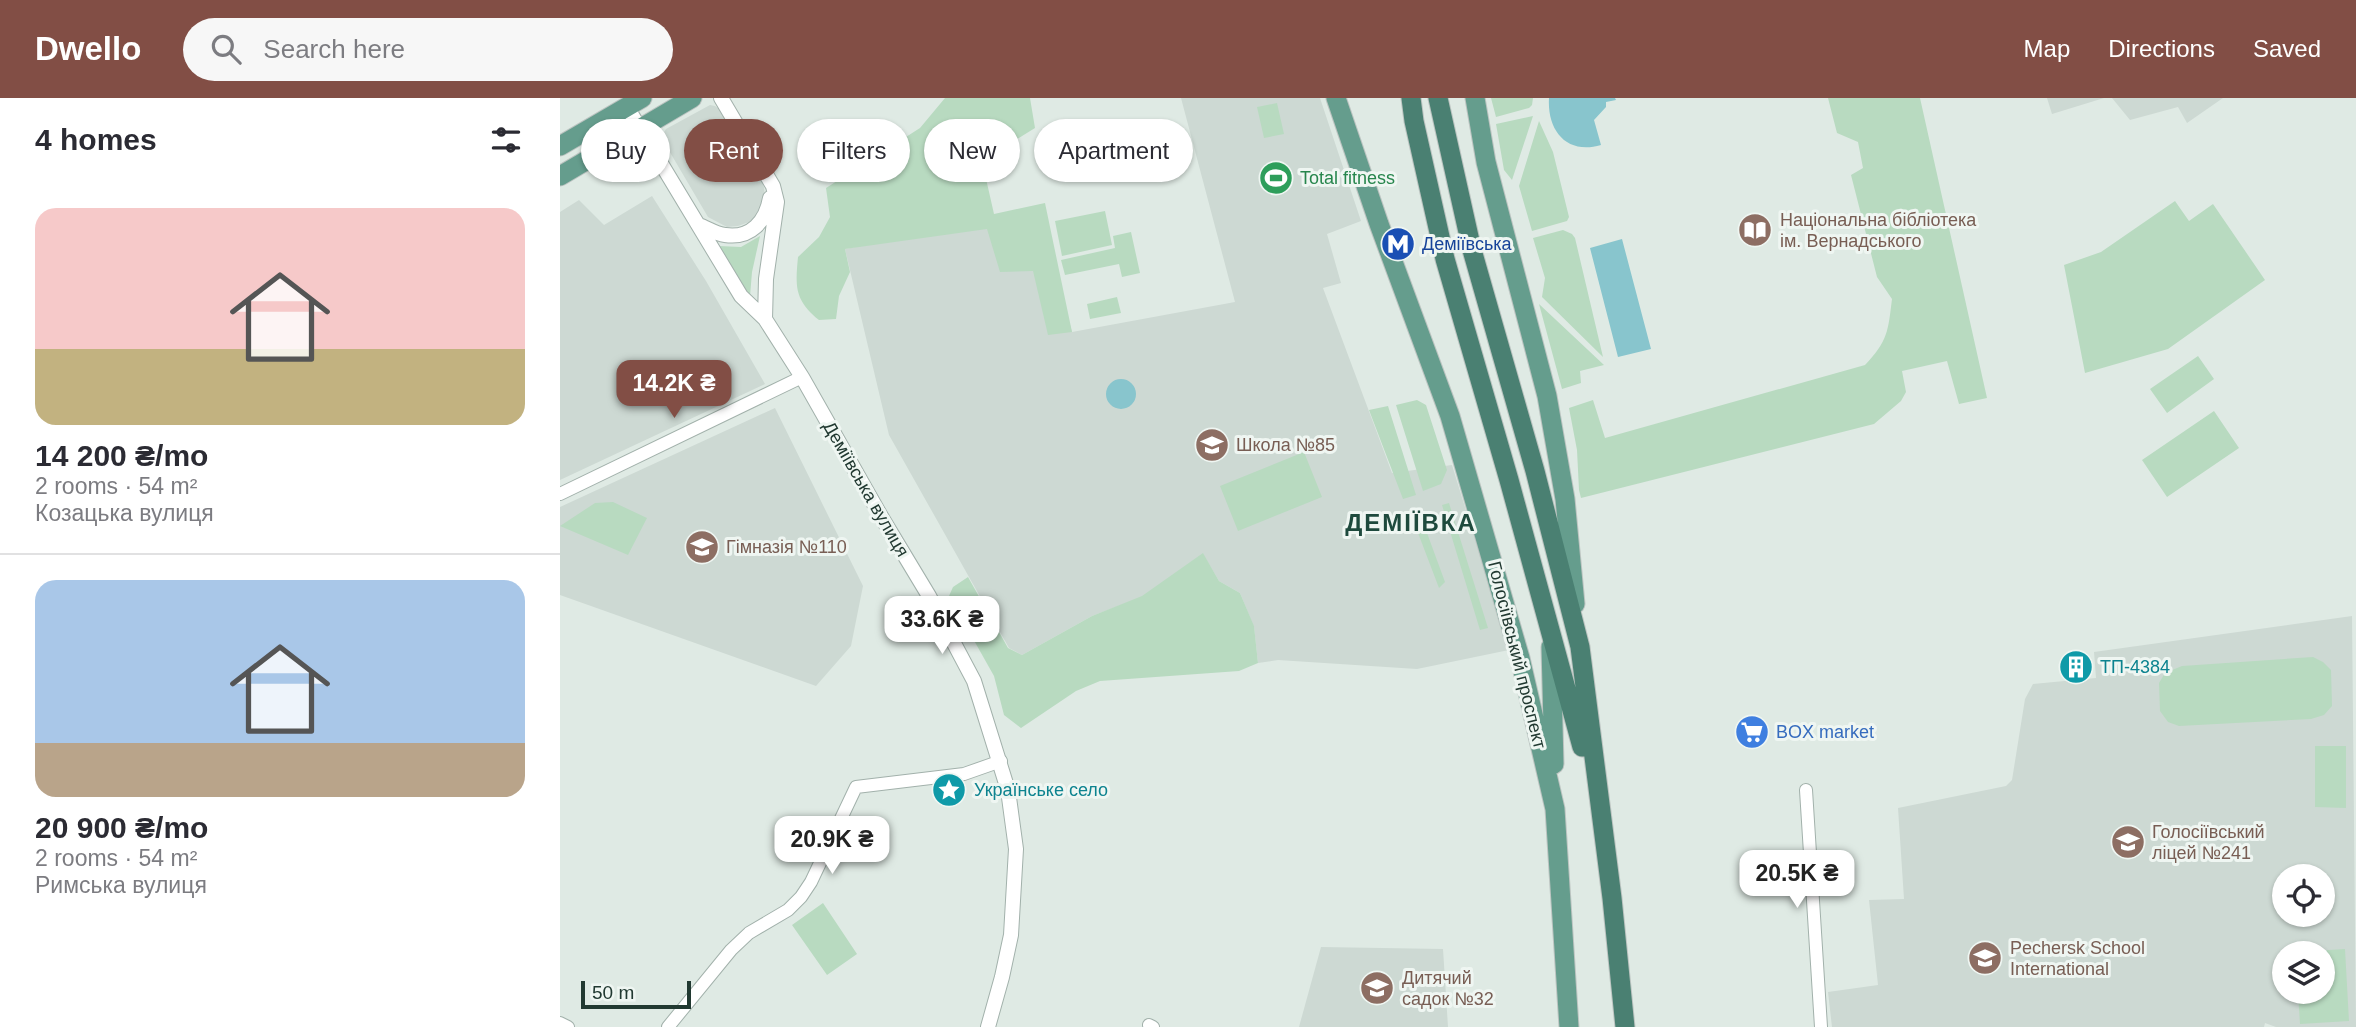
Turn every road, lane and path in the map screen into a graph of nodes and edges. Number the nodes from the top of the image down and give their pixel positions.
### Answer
1 (692, 98) edge
2 (721, 98) edge
3 (1336, 98) edge
4 (1348, 98) edge
5 (1410, 98) edge
6 (1438, 98) edge
7 (1475, 98) edge
8 (635, 102) edge
9 (656, 119) edge
10 (1345, 126) junction
11 (560, 146) edge
12 (581, 163) edge
13 (560, 176) edge
14 (670, 177) edge
15 (772, 186) junction
16 (699, 225) junction
17 (765, 320) junction
18 (802, 377) junction
19 (560, 494) edge
20 (1551, 628) junction
21 (1580, 647) junction
22 (1001, 761) junction
23 (1806, 790) dead end
24 (1555, 809) junction
25 (1603, 825) junction
26 (560, 1024) edge
27 (568, 1027) edge
28 (668, 1027) edge
29 (988, 1027) edge
30 (1569, 1027) edge
31 (1625, 1027) edge
32 (1821, 1027) edge

1 - 9 main road
2 - 15 street
3 - 10 main road, Голосіївський проспект
4 - 10 main road
5 - 20 highway, Голосіївський проспект
6 - 21 highway, Голосіївський проспект
7 - 21 main road
8 - 11 main road
10 - 24 main road, Голосіївський проспект
12 - 13 main road
14 - 16 street, Деміївська вулиця
15 - 16 street
15 - 17 street
16 - 17 street, Деміївська вулиця
17 - 18 street, Деміївська вулиця
18 - 19 street
18 - 22 street, Деміївська вулиця
20 - 24 main road
20 - 25 highway, Голосіївський проспект
21 - 25 highway, Голосіївський проспект
22 - 28 street
22 - 29 street, Деміївська вулиця
23 - 32 street
24 - 30 main road, Голосіївський проспект
25 - 31 highway, Голосіївський проспект
26 - 27 street

